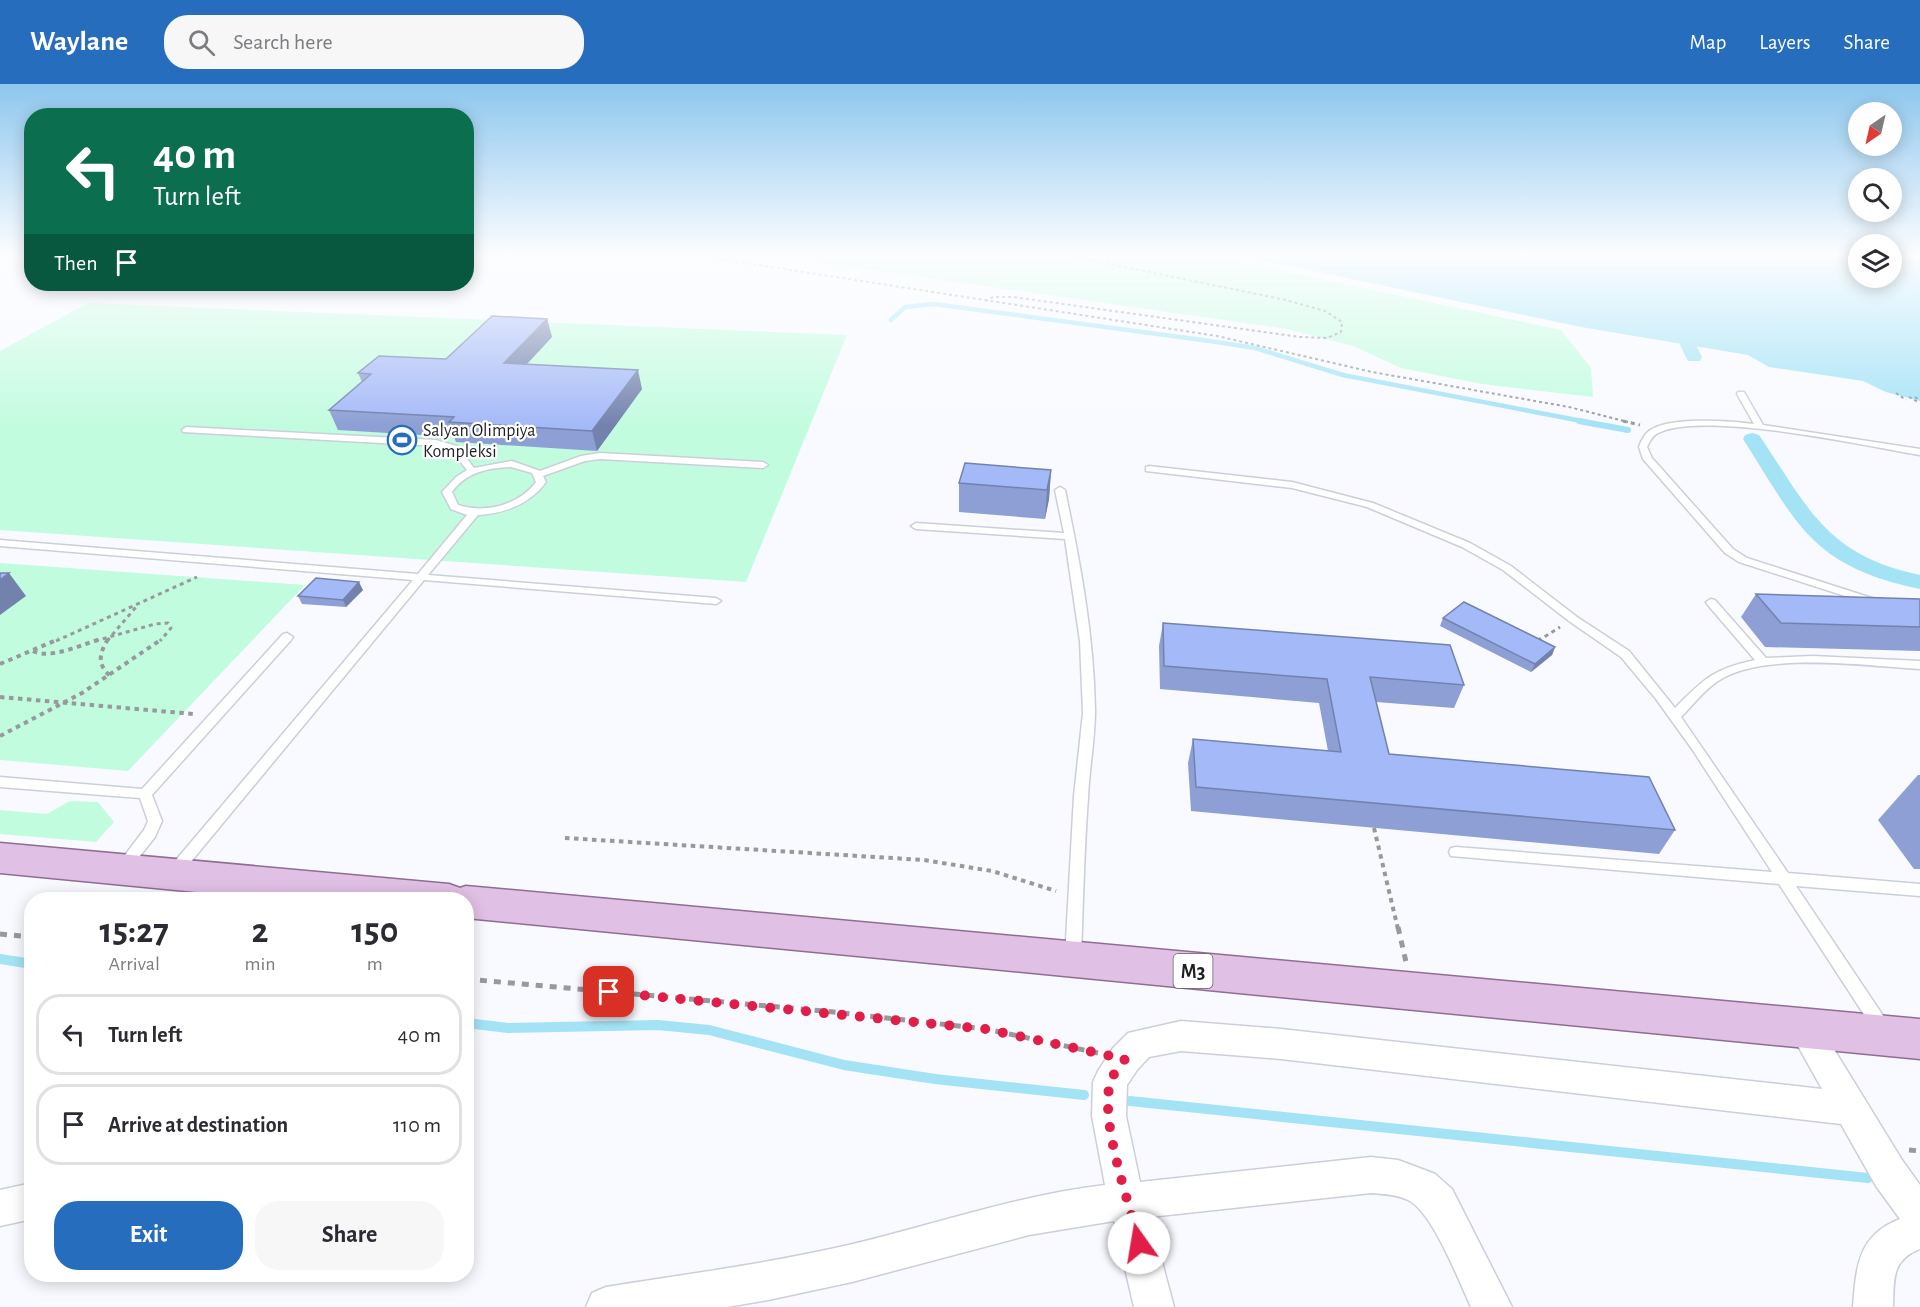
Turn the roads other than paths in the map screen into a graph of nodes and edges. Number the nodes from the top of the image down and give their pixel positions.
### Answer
1 (1741, 394) dead end
2 (1760, 427) junction
3 (186, 430) dead end
4 (1920, 452) edge
5 (763, 465) dead end
6 (1149, 469) dead end
7 (472, 471) junction
8 (539, 474) junction
9 (1060, 490) dead end
10 (475, 512) junction
11 (916, 526) dead end
12 (1071, 536) junction
13 (0, 543) edge
14 (420, 577) junction
15 (716, 601) dead end
16 (1712, 602) dead end
17 (1888, 606) edge
18 (287, 637) dead end
19 (1762, 661) junction
20 (1920, 665) edge
21 (1675, 716) junction
22 (0, 782) edge
23 (145, 794) junction
24 (1456, 852) dead end
25 (0, 858) edge
26 (121, 869) junction
27 (173, 874) junction
28 (1784, 879) junction
29 (1920, 890) edge
30 (364, 892) edge
31 (474, 903) edge
32 (1073, 959) junction
33 (1805, 1030) junction
34 (1904, 1038) edge
35 (1850, 1109) junction
36 (1128, 1200) junction
37 (24, 1203) edge
38 (0, 1208) edge
39 (1920, 1215) edge
40 (1920, 1230) edge
41 (606, 1307) edge
42 (1154, 1307) edge
43 (1492, 1307) edge
44 (1873, 1307) edge

1 - 2 lane
2 - 4 lane
2 - 17 lane
3 - 7 lane
5 - 8 lane
6 - 21 lane
7 - 8 lane
7 - 10 lane
8 - 10 lane
9 - 12 lane
10 - 14 lane
11 - 12 lane
12 - 32 lane
13 - 14 lane
14 - 15 lane
14 - 27 lane
16 - 19 lane
18 - 23 lane
19 - 20 lane
19 - 21 lane
21 - 28 lane
22 - 23 lane
23 - 26 lane
24 - 28 lane
25 - 26 main road
26 - 27 main road
27 - 30 main road
28 - 29 lane
28 - 34 lane
31 - 32 main road, M3
32 - 33 main road, M3
33 - 34 main road, M3
33 - 35 street
35 - 36 street
35 - 39 street
36 - 41 street
36 - 42 street
36 - 43 street
37 - 38 street
40 - 44 street

